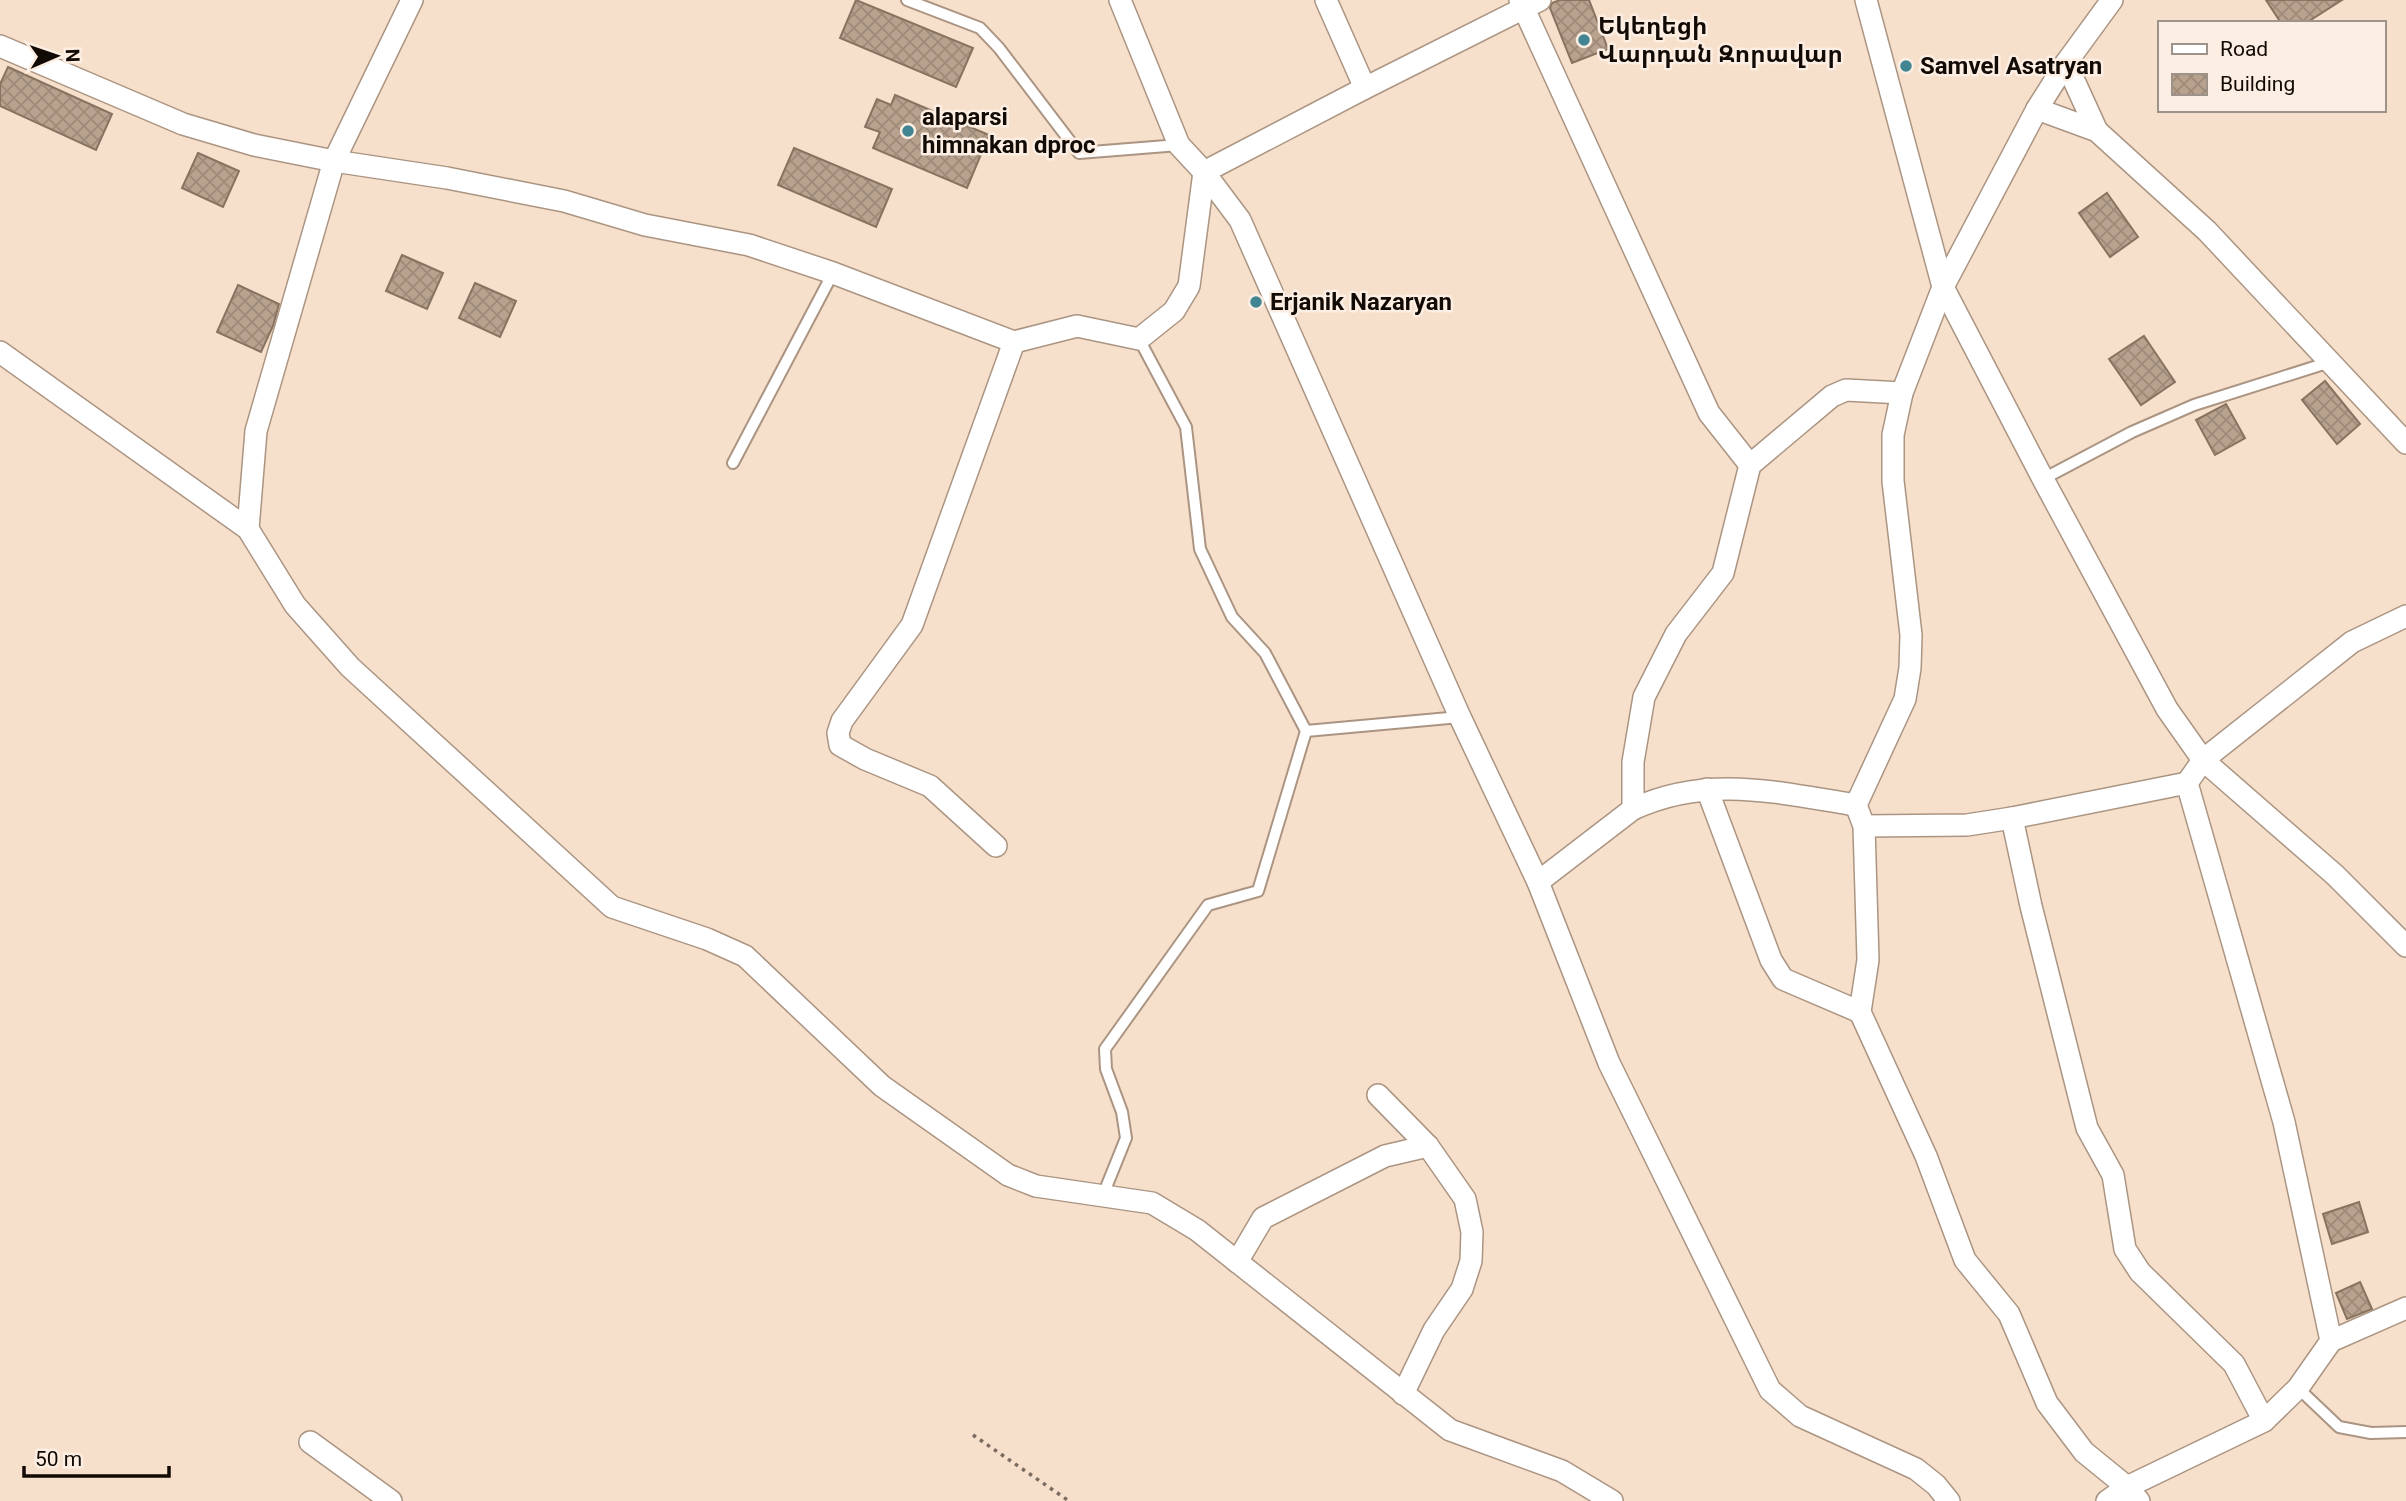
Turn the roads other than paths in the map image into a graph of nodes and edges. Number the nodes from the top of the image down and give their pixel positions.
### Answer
1 (412, 0) edge
2 (907, 0) edge
3 (1119, 0) edge
4 (1326, 0) edge
5 (1866, 0) edge
6 (2112, 0) edge
7 (1528, 3) edge
8 (0, 46) edge
9 (2066, 63) junction
10 (1365, 88) junction
11 (2037, 109) junction
12 (2097, 131) junction
13 (1179, 145) junction
14 (334, 161) junction
15 (1204, 172) junction
16 (833, 273) junction
17 (1943, 287) junction
18 (1139, 339) junction
19 (1014, 342) junction
20 (0, 352) edge
21 (2330, 362) junction
22 (1902, 393) junction
23 (2406, 443) edge
24 (733, 463) dead end
25 (1750, 465) junction
26 (2043, 479) junction
27 (248, 528) junction
28 (2406, 616) edge
29 (1460, 717) junction
30 (1306, 731) junction
31 (2203, 760) junction
32 (2187, 783) junction
33 (1707, 789) junction
34 (1856, 805) junction
35 (1633, 809) junction
36 (2012, 818) junction
37 (1864, 826) junction
38 (996, 846) dead end
39 (1538, 881) junction
40 (2406, 946) edge
41 (1860, 1012) junction
42 (1378, 1095) dead end
43 (1428, 1146) junction
44 (1103, 1195) junction
45 (1237, 1262) junction
46 (2406, 1308) edge
47 (2331, 1341) junction
48 (2298, 1388) junction
49 (1403, 1394) junction
50 (2264, 1421) junction
51 (2406, 1432) edge
52 (310, 1442) dead end
53 (2131, 1496) edge
54 (391, 1501) edge
55 (1612, 1501) edge
56 (1949, 1501) edge
57 (2107, 1501) edge

1 - 14 street
2 - 13 lane
3 - 13 street
4 - 10 street
5 - 17 street
6 - 9 street
7 - 10 street
7 - 25 street
8 - 14 street
9 - 11 street
9 - 12 street
10 - 15 street
11 - 12 street
11 - 17 street
12 - 21 street
13 - 15 street
14 - 16 street
14 - 27 street
15 - 18 street
15 - 29 street
16 - 19 street
16 - 24 lane
17 - 22 street
17 - 26 street
18 - 19 street
18 - 30 lane
19 - 38 street
20 - 27 street
21 - 23 street
21 - 26 lane
22 - 25 street
22 - 34 street
25 - 35 street
26 - 31 street
27 - 44 street
28 - 31 street
29 - 30 lane
29 - 39 street
30 - 44 lane
31 - 32 street
31 - 40 street
32 - 36 street
32 - 47 street
33 - 34 street
33 - 35 street
33 - 41 street
34 - 37 street
35 - 39 street
36 - 37 street
36 - 50 street
37 - 41 street
39 - 56 street
41 - 53 street
42 - 43 street
43 - 45 street
43 - 49 street
44 - 45 street
45 - 49 street
46 - 47 street
47 - 48 street
48 - 50 street
48 - 51 lane
49 - 55 street
50 - 53 street
52 - 54 street
53 - 57 street

